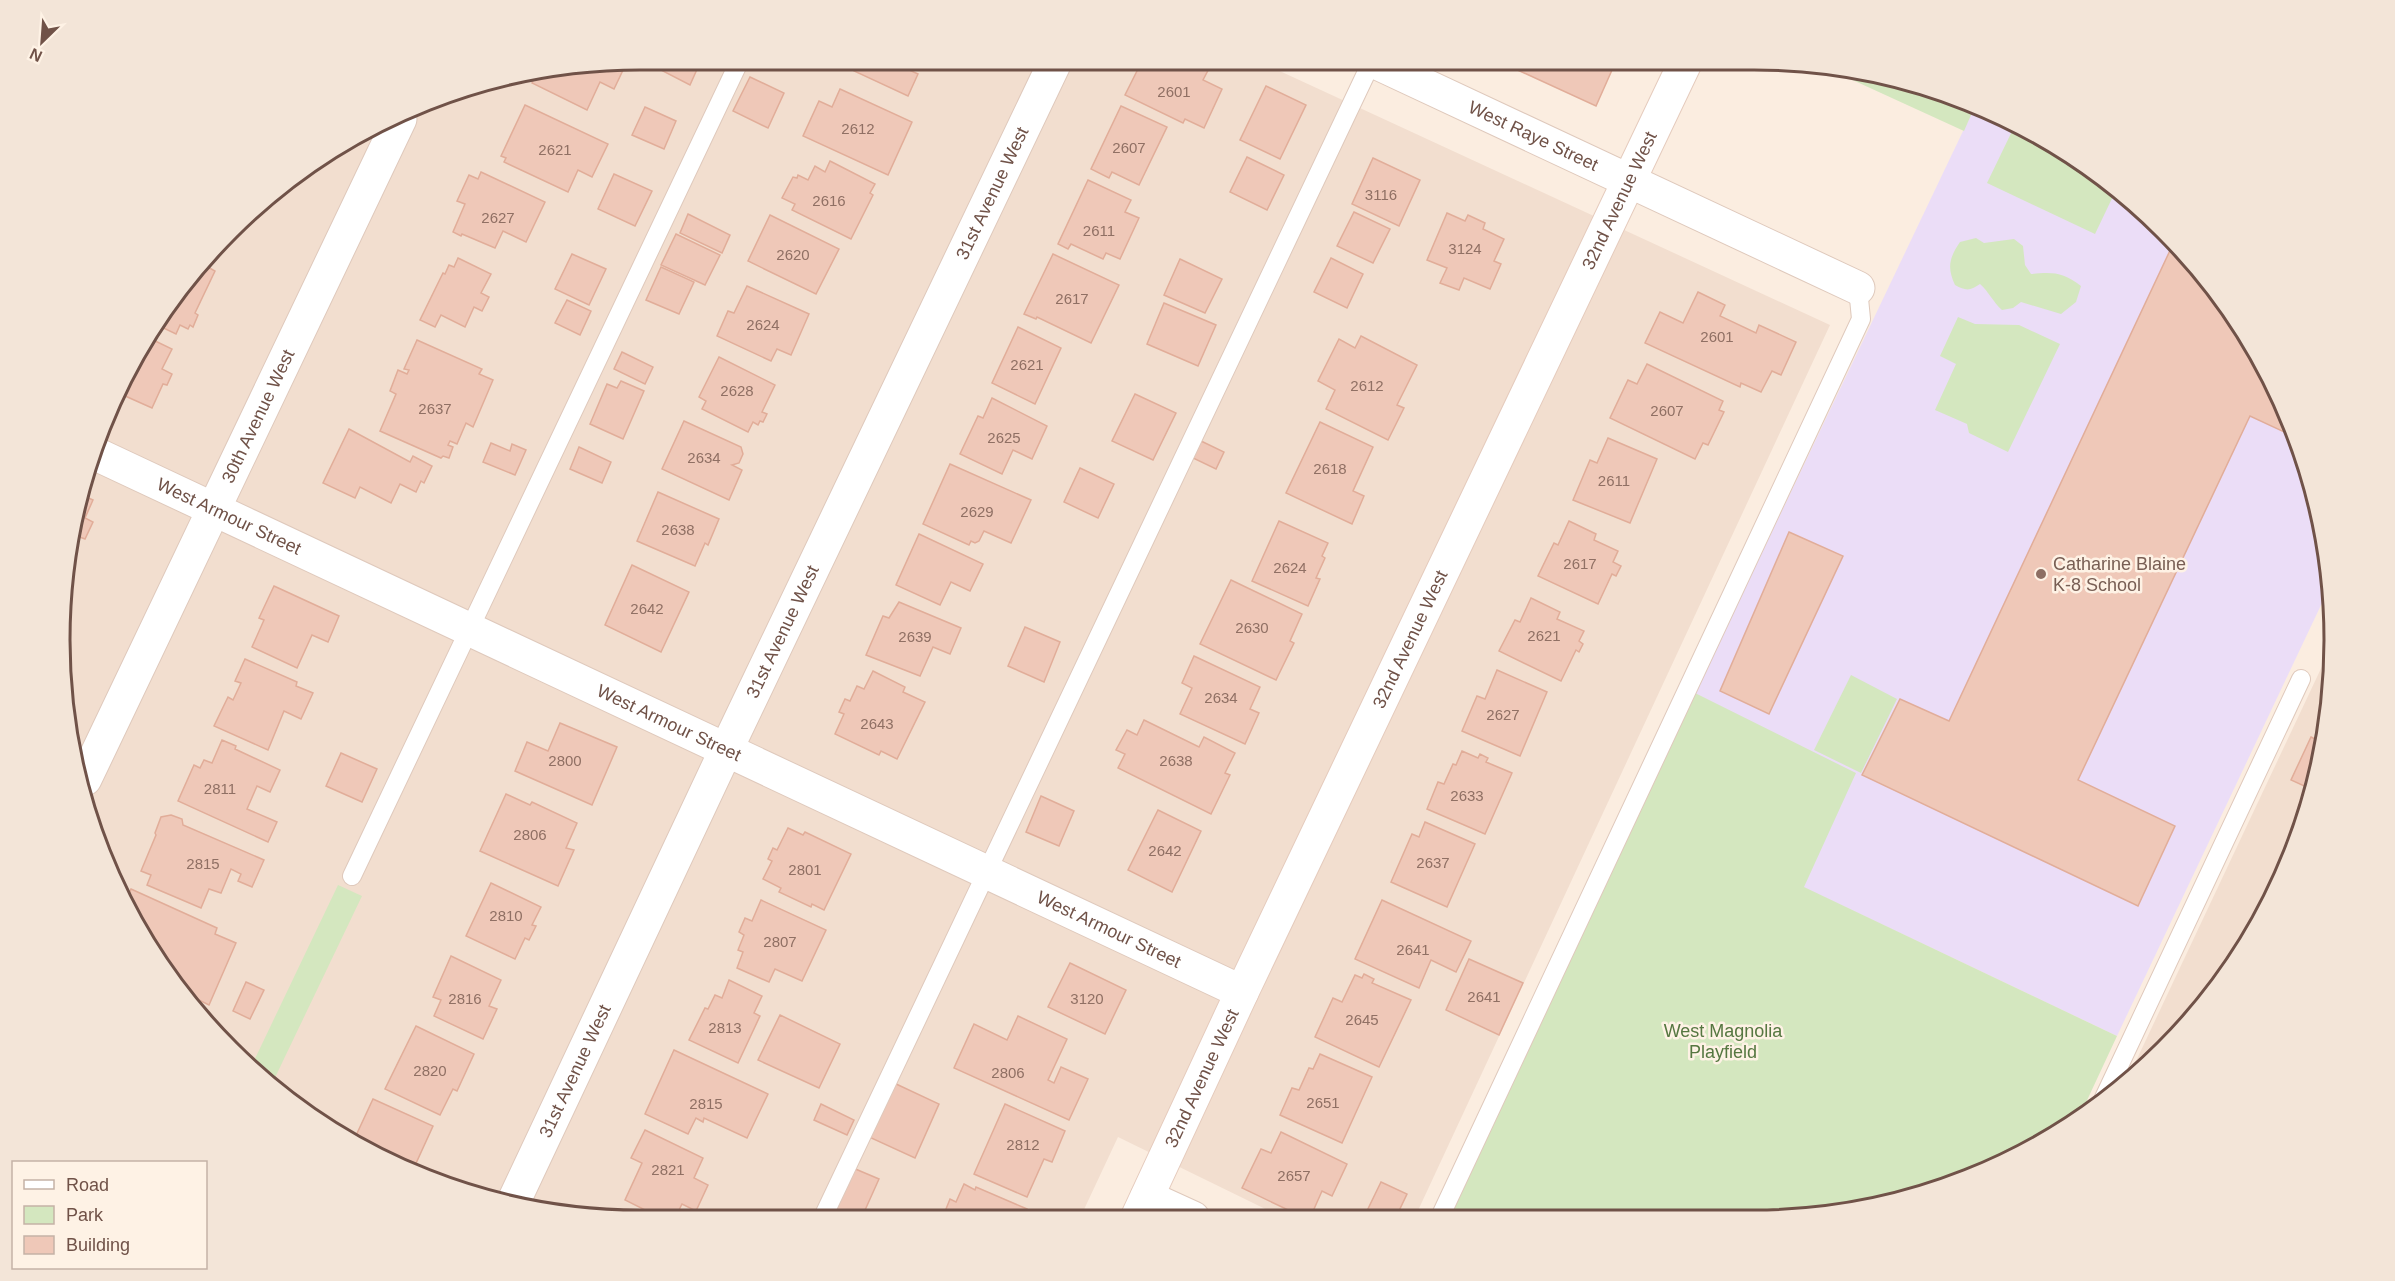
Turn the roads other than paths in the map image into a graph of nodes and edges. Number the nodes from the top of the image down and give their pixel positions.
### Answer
1 (735, 70) edge
2 (1051, 70) edge
3 (1369, 70) edge
4 (1392, 70) edge
5 (1682, 70) edge
6 (397, 125) edge
7 (1629, 182) junction
8 (1857, 288) joint
9 (101, 456) edge
10 (214, 509) junction
11 (468, 628) junction
12 (2301, 678) dead end
13 (726, 750) junction
14 (87, 775) edge
15 (987, 871) junction
16 (352, 876) dead end
17 (1242, 992) junction
18 (2110, 1086) edge
19 (516, 1197) edge
20 (1142, 1207) edge
21 (826, 1210) edge
22 (1443, 1210) edge

1 - 11 lane
2 - 13 street, 31st Avenue West
3 - 15 lane
4 - 7 street, West Raye Street
5 - 7 street, 32nd Avenue West
6 - 10 street, 30th Avenue West
7 - 8 street, West Raye Street
7 - 17 street, 32nd Avenue West
8 - 22 lane
9 - 10 street, West Armour Street
10 - 11 street, West Armour Street
10 - 14 street, 30th Avenue West
11 - 13 street, West Armour Street
11 - 16 lane
12 - 18 lane
13 - 15 street, West Armour Street
13 - 19 street, 31st Avenue West
15 - 17 street, West Armour Street
15 - 21 lane
17 - 20 street, 32nd Avenue West

